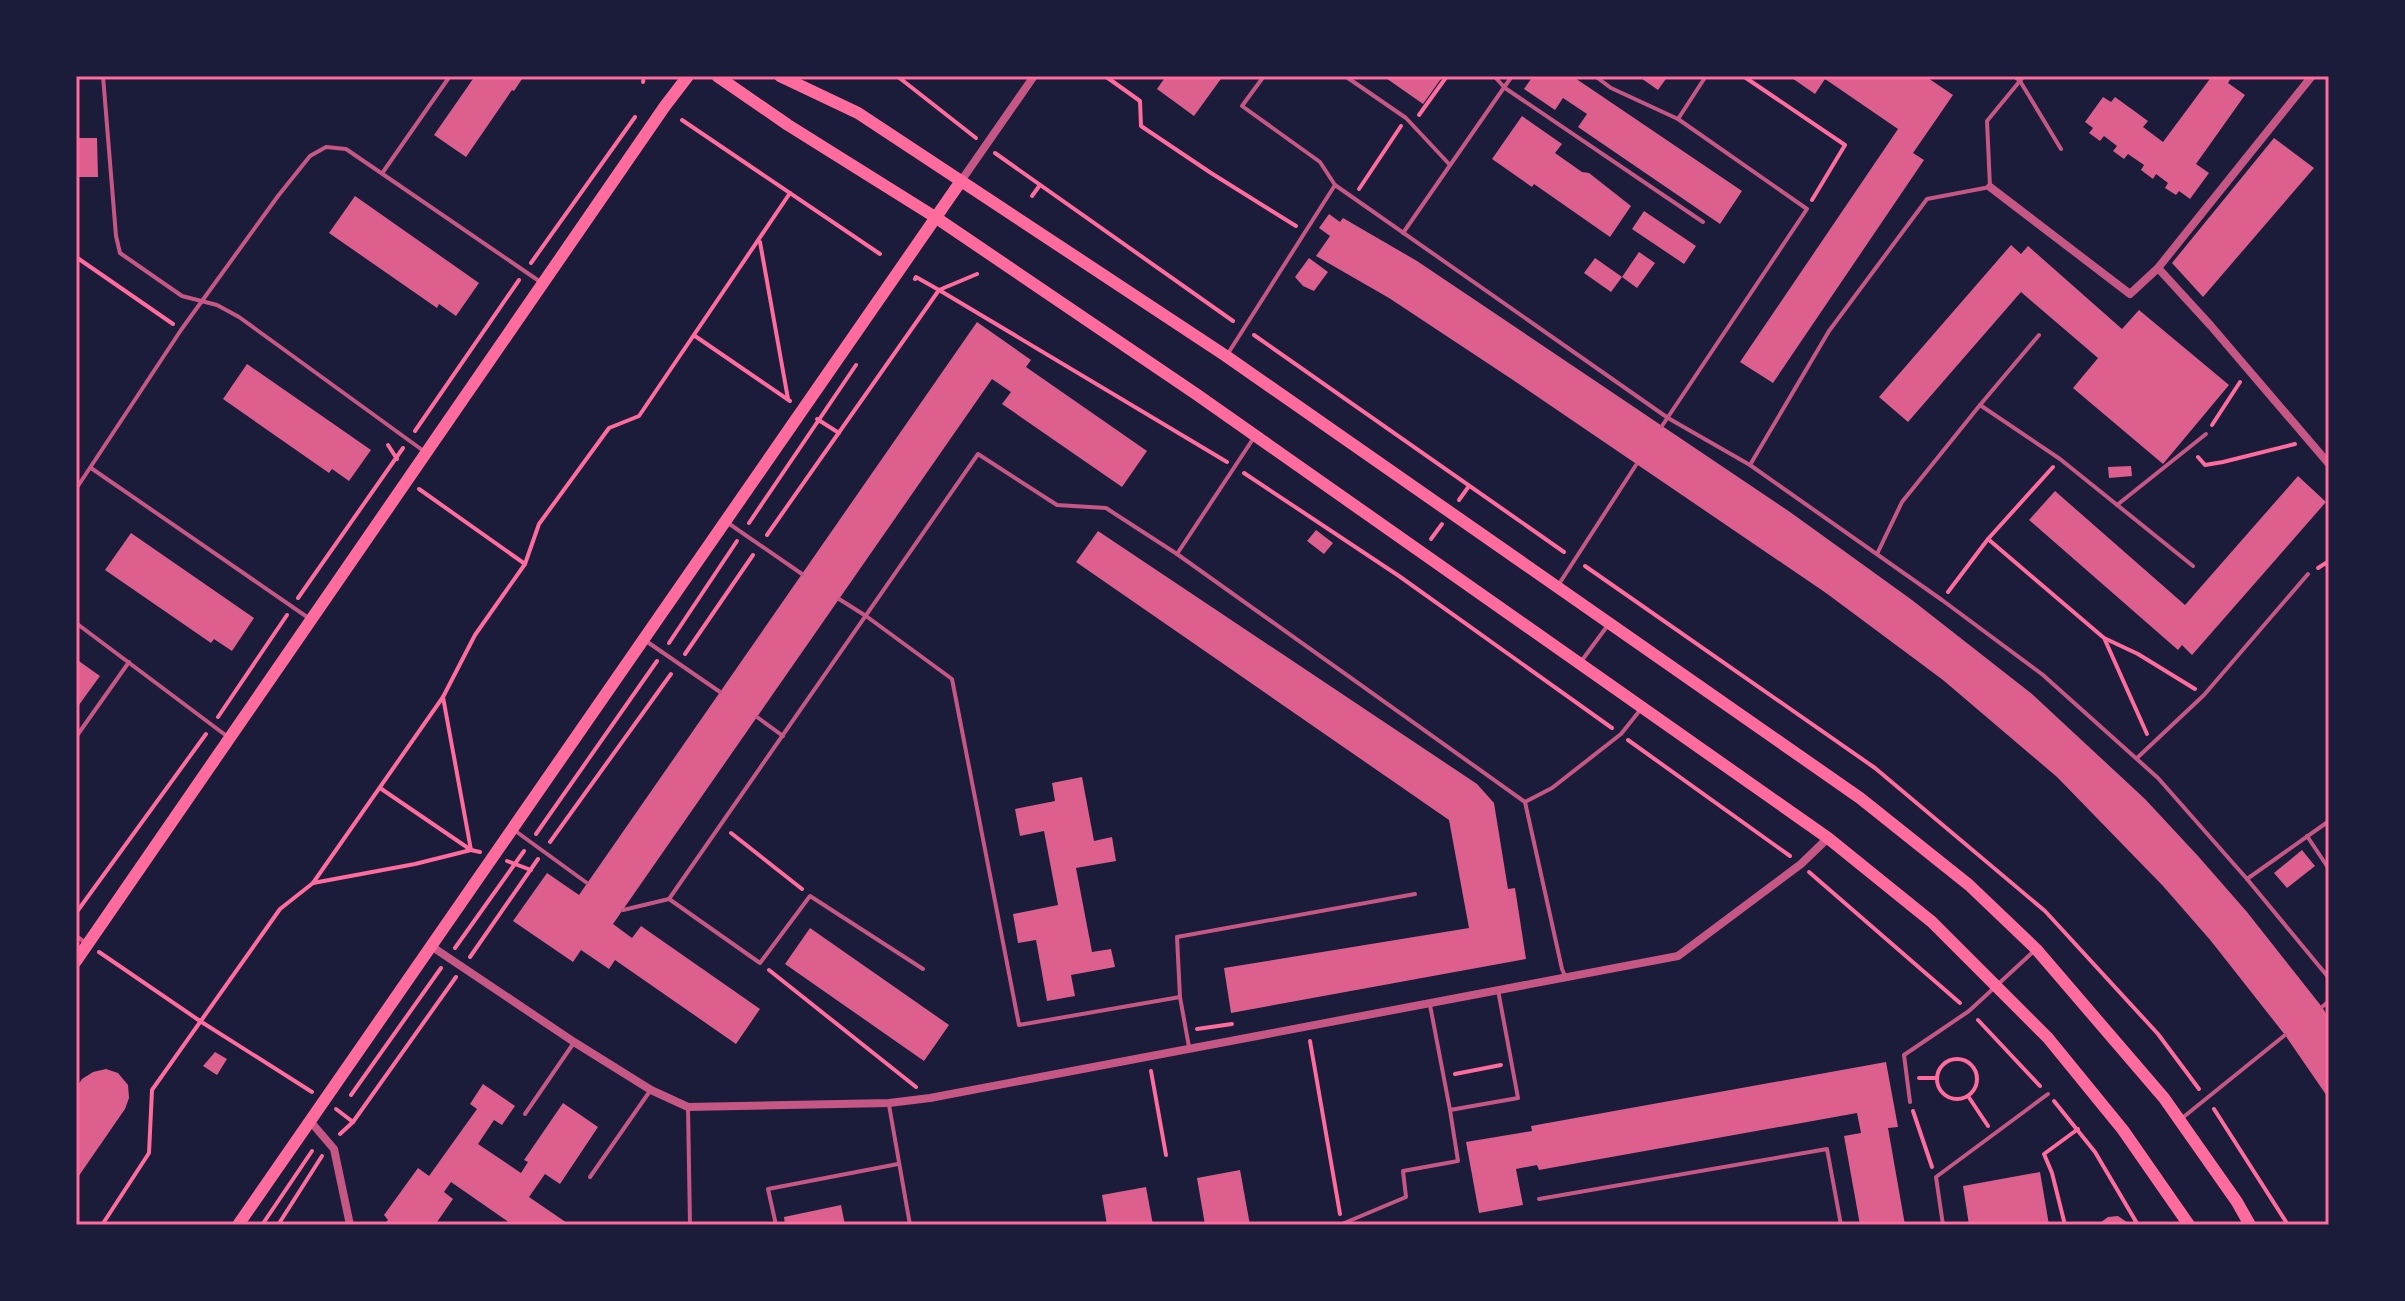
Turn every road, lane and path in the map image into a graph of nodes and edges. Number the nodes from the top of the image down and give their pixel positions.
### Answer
1 (103, 76) edge
2 (450, 76) edge
3 (688, 76) edge
4 (717, 76) edge
5 (780, 76) edge
6 (1034, 76) edge
7 (1105, 76) edge
8 (1264, 76) edge
9 (1345, 76) edge
10 (1447, 76) edge
11 (1494, 76) edge
12 (1512, 76) edge
13 (1595, 76) edge
14 (1706, 76) edge
15 (1743, 76) edge
16 (2014, 76) edge
17 (2312, 76) edge
18 (2022, 78) edge
19 (1505, 88) junction
20 (634, 118) dead end
21 (1406, 118) junction
22 (1678, 119) junction
23 (682, 120) dead end
24 (2061, 149) dead end
25 (1450, 165) junction
26 (383, 172) junction
27 (961, 181) junction
28 (1040, 185) dead end
29 (1335, 185) junction
30 (1990, 187) junction
31 (790, 193) junction
32 (1032, 196) dead end
33 (1354, 198) junction
34 (1807, 209) junction
35 (935, 217) junction
36 (1703, 222) dead end
37 (1305, 232) junction
38 (1403, 233) junction
39 (760, 240) junction
40 (880, 254) dead end
41 (76, 257) edge
42 (2158, 268) junction
43 (525, 272) junction
44 (977, 274) dead end
45 (544, 285) junction
46 (907, 290) dead end
47 (939, 290) junction
48 (202, 303) junction
49 (181, 330) junction
50 (2039, 335) dead end
51 (695, 336) junction
52 (863, 355) dead end
53 (1226, 356) junction
54 (2248, 370) junction
55 (788, 400) junction
56 (1980, 405) junction
57 (803, 409) junction
58 (1668, 418) junction
59 (819, 420) junction
60 (1662, 426) dead end
61 (839, 433) junction
62 (2206, 434) joint
63 (1255, 436) junction
64 (408, 440) junction
65 (2309, 440) junction
66 (388, 445) dead end
67 (2187, 448) junction
68 (427, 454) junction
69 (396, 458) junction
70 (2060, 459) junction
71 (2329, 464) edge
72 (1636, 465) dead end
73 (1750, 465) junction
74 (1236, 467) junction
75 (91, 468) junction
76 (410, 479) junction
77 (1469, 486) dead end
78 (76, 489) edge
79 (2117, 505) junction
80 (1451, 512) junction
81 (725, 521) junction
82 (743, 533) junction
83 (1988, 539) junction
84 (761, 544) junction
85 (1422, 552) junction
86 (1177, 554) junction
87 (1877, 554) junction
88 (525, 564) junction
89 (2193, 566) dead end
90 (802, 574) dead end
91 (2308, 574) dead end
92 (1403, 579) junction
93 (1558, 587) junction
94 (839, 599) dead end
95 (1942, 600) junction
96 (292, 606) junction
97 (866, 616) junction
98 (312, 621) junction
99 (76, 623) edge
100 (1609, 623) junction
101 (2104, 638) junction
102 (643, 639) junction
103 (663, 652) junction
104 (129, 662) junction
105 (679, 663) junction
106 (1579, 663) junction
107 (720, 692) dead end
108 (2204, 695) junction
109 (443, 697) junction
110 (1641, 708) junction
111 (757, 717) dead end
112 (213, 724) junction
113 (1621, 734) junction
114 (783, 736) junction
115 (76, 737) edge
116 (230, 738) junction
117 (2151, 744) junction
118 (2137, 758) junction
119 (380, 788) junction
120 (1525, 802) junction
121 (2329, 821) edge
122 (721, 825) junction
123 (512, 829) junction
124 (2307, 836) junction
125 (1828, 838) junction
126 (531, 842) junction
127 (471, 850) junction
128 (543, 852) junction
129 (493, 855) junction
130 (515, 864) junction
131 (1801, 864) junction
132 (2329, 869) edge
133 (531, 870) junction
134 (2247, 879) junction
135 (313, 883) junction
136 (587, 883) dead end
137 (1415, 894) dead end
138 (810, 896) junction
139 (669, 899) junction
140 (623, 910) dead end
141 (76, 913) edge
142 (76, 936) edge
143 (88, 944) junction
144 (431, 946) junction
145 (2036, 949) junction
146 (448, 958) junction
147 (76, 961) edge
148 (760, 963) junction
149 (462, 968) junction
150 (923, 969) dead end
151 (1566, 978) junction
152 (2329, 978) edge
153 (1997, 986) junction
154 (1498, 990) junction
155 (1180, 997) junction
156 (2329, 1001) edge
157 (1429, 1004) junction
158 (2322, 1007) dead end
159 (1969, 1011) junction
160 (200, 1021) junction
161 (1307, 1027) junction
162 (2285, 1035) dead end
163 (574, 1042) junction
164 (1189, 1049) junction
165 (1149, 1057) junction
166 (1512, 1063) junction
167 (1444, 1076) junction
168 (651, 1090) junction
169 (2048, 1094) junction
170 (1968, 1096) junction
171 (348, 1098) dead end
172 (930, 1098) junction
173 (325, 1100) junction
174 (1910, 1102) joint
175 (889, 1103) junction
176 (688, 1107) junction
177 (1450, 1110) junction
178 (525, 1114) dead end
179 (2179, 1120) junction
180 (310, 1121) junction
181 (353, 1122) junction
182 (2078, 1129) junction
183 (1993, 1134) junction
184 (322, 1135) junction
185 (330, 1144) junction
186 (1166, 1155) dead end
187 (898, 1164) junction
188 (590, 1177) dead end
189 (1936, 1177) junction
190 (1539, 1199) dead end
191 (1342, 1224) edge
192 (102, 1225) edge
193 (238, 1225) edge
194 (262, 1225) edge
195 (278, 1225) edge
196 (350, 1225) edge
197 (690, 1225) edge
198 (776, 1225) edge
199 (910, 1225) edge
200 (1841, 1225) edge
201 (1943, 1225) edge
202 (2065, 1225) edge
203 (2138, 1225) edge
204 (2189, 1225) edge
205 (2250, 1225) edge

1 - 48 lane
2 - 26 lane
3 - 45 main road
4 - 35 main road
5 - 27 main road
6 - 27 street
7 - 37 path
8 - 29 lane
9 - 21 lane
10 - 21 path
11 - 19 lane
12 - 19 lane
13 - 22 lane
14 - 22 lane
15 - 34 path
16 - 18 lane
17 - 42 street
18 - 24 lane
18 - 30 lane
19 - 25 lane
19 - 36 lane
20 - 43 path
21 - 25 lane
21 - 33 path
22 - 34 lane
23 - 31 path
25 - 38 lane
26 - 43 lane
26 - 48 lane
27 - 35 main road
27 - 53 main road
28 - 32 path
29 - 33 lane
29 - 37 lane
30 - 42 street
30 - 73 lane
31 - 39 path
31 - 40 path
33 - 38 lane
34 - 58 lane
35 - 57 main road
35 - 63 main road
37 - 53 lane
38 - 58 lane
39 - 51 path
39 - 55 path
41 - 49 path
42 - 54 street
43 - 45 lane
43 - 64 path
44 - 47 path
45 - 68 main road
46 - 47 path
47 - 61 path
47 - 74 path
48 - 49 lane
48 - 64 lane
49 - 75 lane
50 - 56 lane
51 - 55 path
51 - 88 path
52 - 59 path
53 - 80 main road
54 - 62 path
54 - 65 street
55 - 57 path
56 - 70 lane
56 - 87 lane
57 - 59 path
57 - 81 main road
58 - 60 lane
58 - 73 lane
59 - 61 path
59 - 82 path
61 - 84 path
62 - 67 lane
63 - 74 lane
63 - 85 main road
64 - 68 lane
64 - 69 path
65 - 67 path
65 - 71 street
66 - 69 path
67 - 79 lane
68 - 76 main road
69 - 76 path
69 - 96 path
70 - 79 lane
70 - 83 path
72 - 93 lane
73 - 87 lane
74 - 86 lane
74 - 92 path
75 - 78 lane
75 - 96 lane
76 - 88 path
76 - 98 main road
77 - 80 path
79 - 89 lane
80 - 85 path
80 - 93 main road
81 - 82 lane
81 - 102 main road
82 - 84 lane
82 - 103 path
83 - 95 path
83 - 101 path
84 - 90 lane
84 - 105 path
85 - 92 path
85 - 106 main road
86 - 97 lane
86 - 120 lane
87 - 95 lane
88 - 109 path
91 - 108 lane
92 - 113 path
93 - 100 main road
94 - 97 lane
95 - 118 lane
96 - 98 lane
96 - 112 path
97 - 114 lane
97 - 155 lane
98 - 116 main road
99 - 104 lane
100 - 106 lane
100 - 145 main road
101 - 108 path
101 - 117 path
102 - 103 lane
102 - 123 main road
103 - 105 lane
103 - 126 path
104 - 112 lane
104 - 115 lane
105 - 107 lane
105 - 128 path
106 - 110 main road
108 - 117 lane
109 - 119 path
109 - 127 path
110 - 113 lane
110 - 125 main road
111 - 114 lane
112 - 116 lane
112 - 141 path
113 - 120 lane
113 - 131 path
114 - 122 lane
116 - 143 main road
117 - 118 lane
118 - 134 lane
119 - 127 path
119 - 135 path
120 - 151 lane
121 - 124 lane
122 - 138 path
122 - 139 lane
123 - 126 lane
123 - 129 main road
124 - 132 lane
124 - 134 lane
125 - 131 street
125 - 153 main road
126 - 128 lane
126 - 130 path
127 - 129 path
127 - 135 path
128 - 133 path
128 - 136 lane
129 - 130 path
129 - 144 main road
130 - 133 path
130 - 146 path
131 - 151 street
131 - 159 path
133 - 149 path
134 - 152 lane
135 - 160 path
137 - 155 lane
138 - 148 lane
138 - 150 lane
139 - 140 lane
139 - 148 lane
142 - 143 lane
143 - 147 main road
143 - 160 path
144 - 146 street
144 - 173 main road
145 - 153 lane
145 - 179 main road
146 - 149 street
146 - 171 path
148 - 172 path
149 - 163 street
149 - 181 path
151 - 154 street
153 - 159 lane
153 - 204 main road
154 - 157 street
154 - 166 lane
155 - 164 lane
156 - 158 lane
157 - 161 street
157 - 167 lane
159 - 169 path
159 - 174 lane
160 - 173 path
160 - 192 path
161 - 164 street
161 - 191 path
162 - 179 lane
163 - 168 street
163 - 178 lane
164 - 165 street
165 - 172 street
165 - 186 path
166 - 167 path
166 - 177 lane
167 - 177 lane
168 - 176 street
168 - 188 lane
169 - 182 path
169 - 183 lane
170 - 170 path
170 - 183 path
172 - 175 street
173 - 180 main road
173 - 181 path
174 - 189 path
175 - 176 street
175 - 187 lane
176 - 197 lane
177 - 191 lane
179 - 205 main road
180 - 184 street
180 - 193 main road
181 - 185 path
182 - 202 path
182 - 203 path
183 - 189 lane
184 - 185 street
184 - 194 path
185 - 195 path
185 - 196 street
187 - 198 lane
187 - 199 lane
189 - 201 lane
190 - 200 lane

